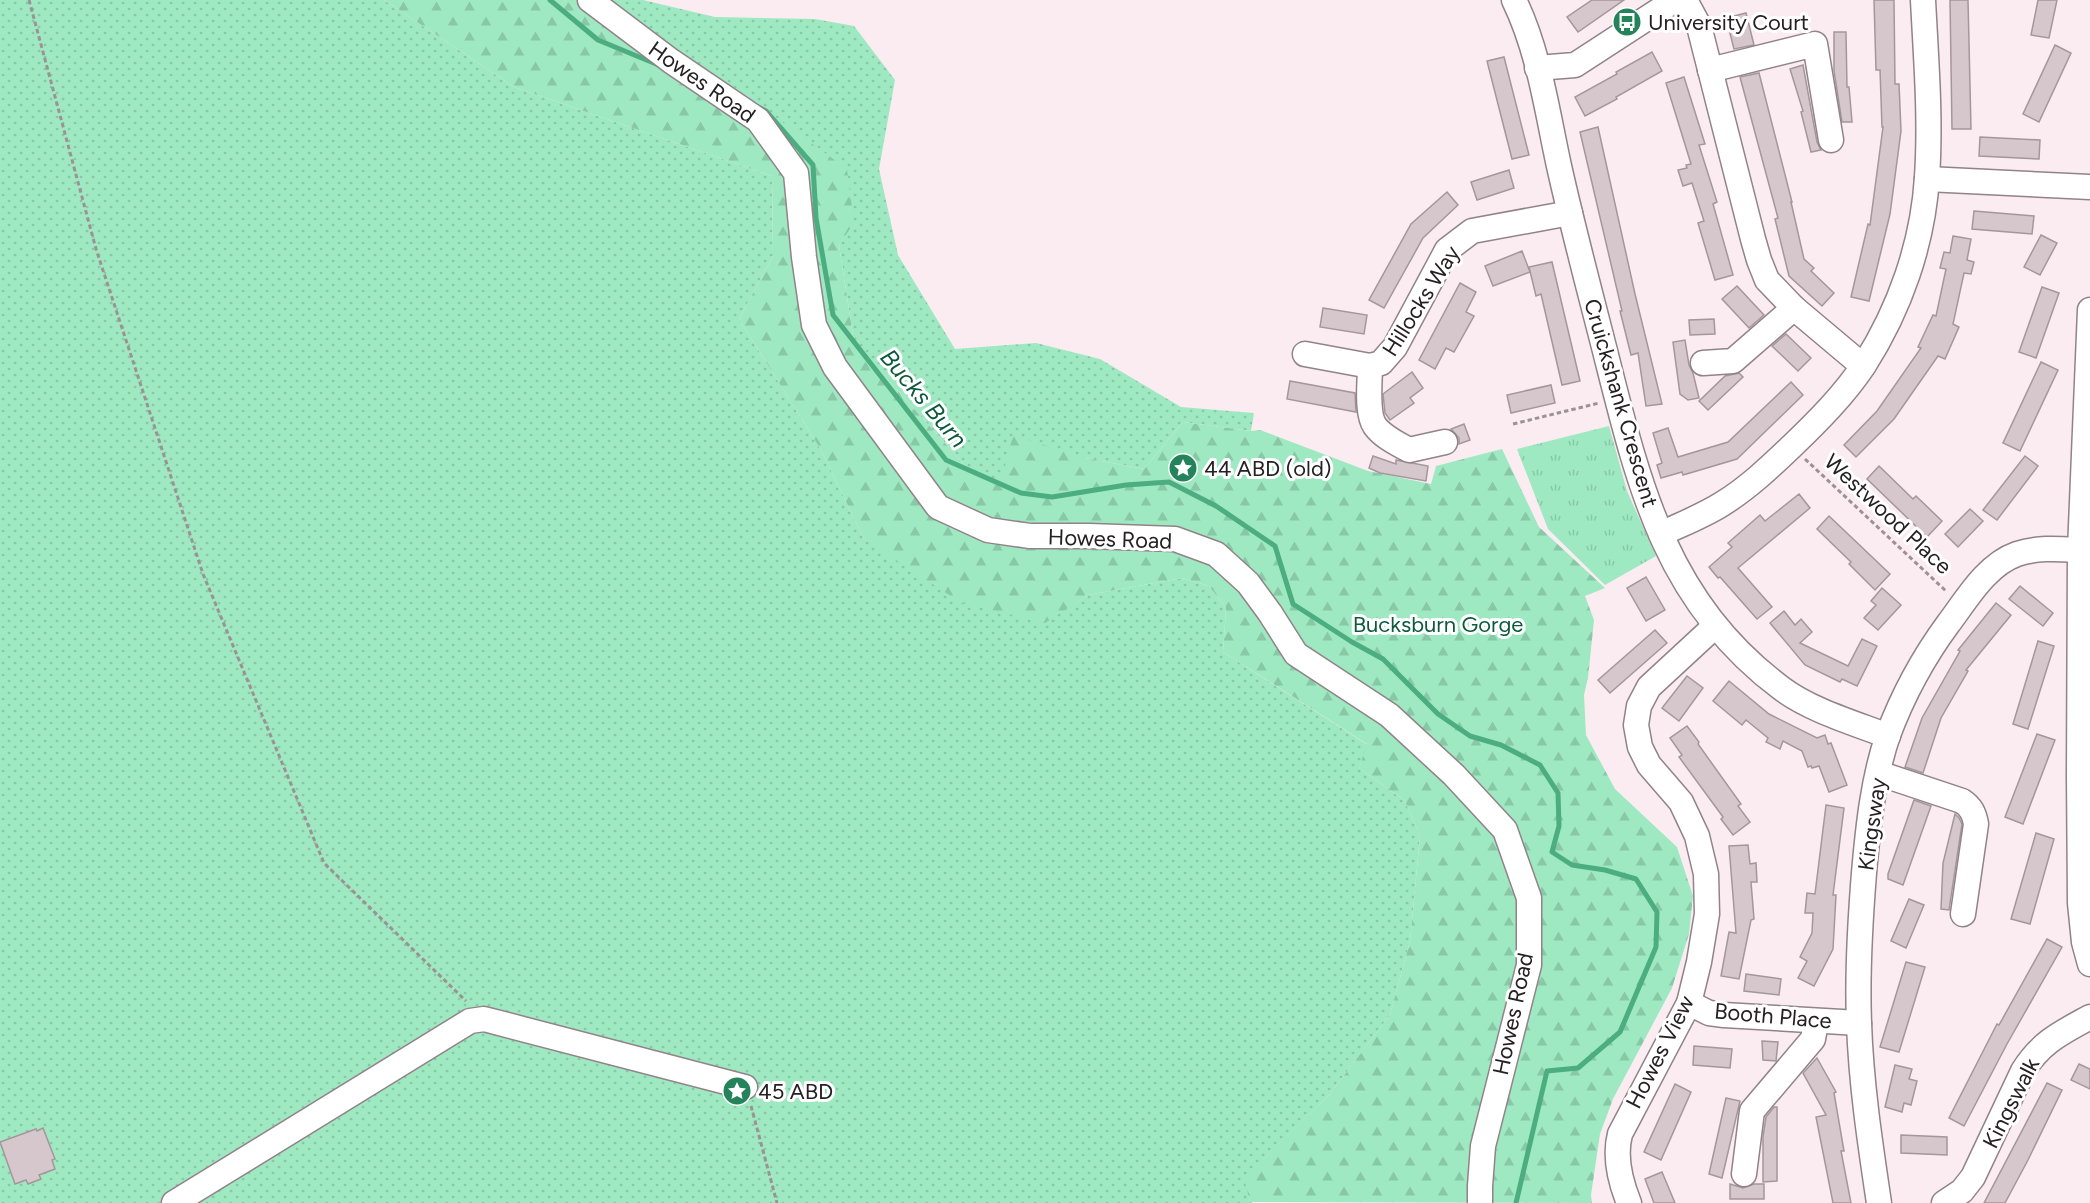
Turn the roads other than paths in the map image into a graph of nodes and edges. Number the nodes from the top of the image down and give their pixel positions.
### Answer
1 (590, 0) edge
2 (1514, 0) edge
3 (1675, 0) edge
4 (1685, 0) edge
5 (1923, 0) edge
6 (1537, 68) junction
7 (1710, 70) junction
8 (1831, 140) dead end
9 (1927, 179) junction
10 (2090, 187) edge
11 (1570, 213) junction
12 (1794, 308) junction
13 (2090, 310) edge
14 (1305, 354) dead end
15 (1703, 363) dead end
16 (1370, 366) junction
17 (1863, 366) junction
18 (1445, 442) dead end
19 (1661, 534) junction
20 (2080, 550) junction
21 (1715, 626) junction
22 (1888, 736) junction
23 (1878, 773) junction
24 (1963, 914) dead end
25 (2090, 964) edge
26 (1689, 1003) junction
27 (2090, 1017) edge
28 (1816, 1022) junction
29 (1859, 1023) junction
30 (745, 1087) road end
31 (1744, 1174) dead end
32 (174, 1203) edge
33 (1480, 1203) edge
34 (1629, 1203) edge
35 (1879, 1203) edge
36 (1944, 1203) edge

1 - 33 street, Howes Road
2 - 6 street, Cruickshank Crescent
3 - 6 street
4 - 7 street
5 - 9 street
6 - 11 street, Cruickshank Crescent
7 - 8 street
7 - 12 street
9 - 10 street
9 - 17 street
11 - 16 street, Hillocks Way
11 - 19 street, Cruickshank Crescent
12 - 15 street
12 - 17 street
13 - 20 street
14 - 16 street, Hillocks Way
16 - 18 street
17 - 19 street
19 - 21 street, Cruickshank Crescent
20 - 22 street, Kingsway
20 - 25 street
21 - 22 street, Cruickshank Crescent
21 - 26 street, Howes View
22 - 23 street, Kingsway
23 - 24 street
23 - 29 street, Kingsway
26 - 28 street, Booth Place
26 - 34 street, Howes View
27 - 36 street, Kingswalk
28 - 29 street, Booth Place
28 - 31 street
29 - 35 street, Kingsway
30 - 32 street

